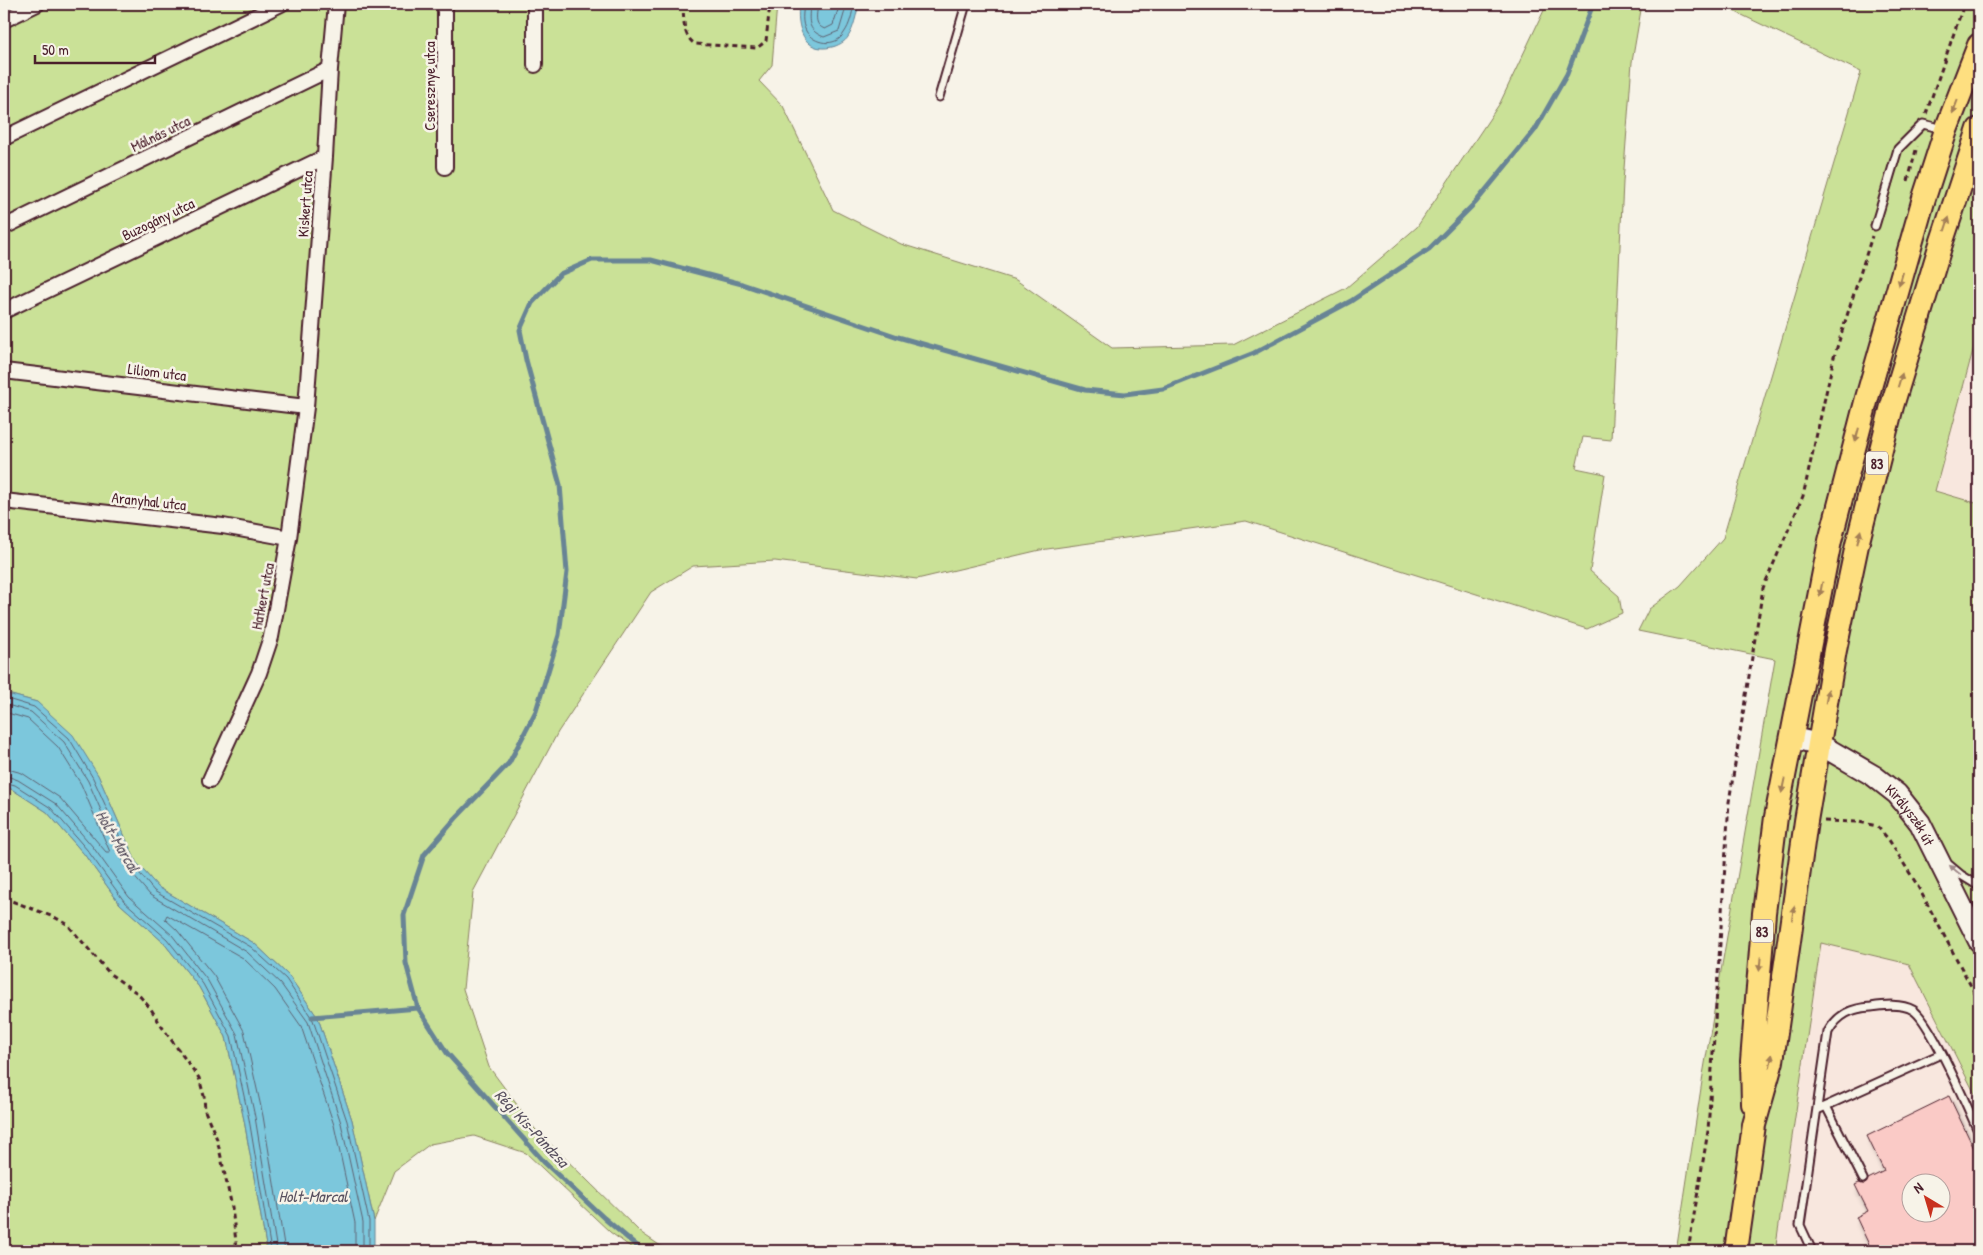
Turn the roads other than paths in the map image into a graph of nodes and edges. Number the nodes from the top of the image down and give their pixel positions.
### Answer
1 (37, 4) edge
2 (281, 4) edge
3 (336, 4) edge
4 (445, 4) edge
5 (535, 4) edge
6 (966, 4) edge
7 (4, 20) edge
8 (1979, 45) edge
9 (535, 65) dead end
10 (330, 69) junction
11 (939, 97) dead end
12 (1979, 129) edge
13 (1946, 130) junction
14 (4, 138) edge
15 (325, 157) junction
16 (445, 167) dead end
17 (1875, 226) road end
18 (4, 227) edge
19 (4, 311) edge
20 (4, 371) edge
21 (306, 407) junction
22 (4, 501) edge
23 (289, 538) junction
24 (1793, 738) junction
25 (1818, 744) junction
26 (210, 780) dead end
27 (1933, 851) junction
28 (1979, 886) edge
29 (1978, 935) edge
30 (1941, 1054) junction
31 (1826, 1106) junction
32 (1817, 1110) junction
33 (1754, 1125) junction
34 (1979, 1133) edge
35 (1863, 1179) dead end
36 (1736, 1251) edge
37 (1812, 1251) edge

1 - 7 street
2 - 14 street
3 - 10 street, Kiskert utca
4 - 16 street, Cseresznye utca
5 - 9 street
6 - 11 lane
8 -> 13 main road, 83
10 - 15 street, Kiskert utca
10 - 18 street, Málnás utca
25 -> 12 main road, 83
13 - 17 lane
13 -> 24 main road, 83
15 - 19 street, Buzogány utca
15 - 21 street, Kiskert utca
20 - 21 street, Liliom utca
21 - 23 street, Hatkert utca
22 - 23 street, Aranyhal utca
23 - 26 street, Hatkert utca
24 - 25 street, Királyszék út
24 -> 33 main road, 83
25 - 27 street, Királyszék út
33 -> 25 main road, 83
28 -> 27 lane
27 - 29 street, Királyszék út
30 - 31 lane
30 - 32 lane
30 - 34 lane
31 - 32 lane
31 - 35 lane
32 - 37 lane
33 - 36 main road, 83

